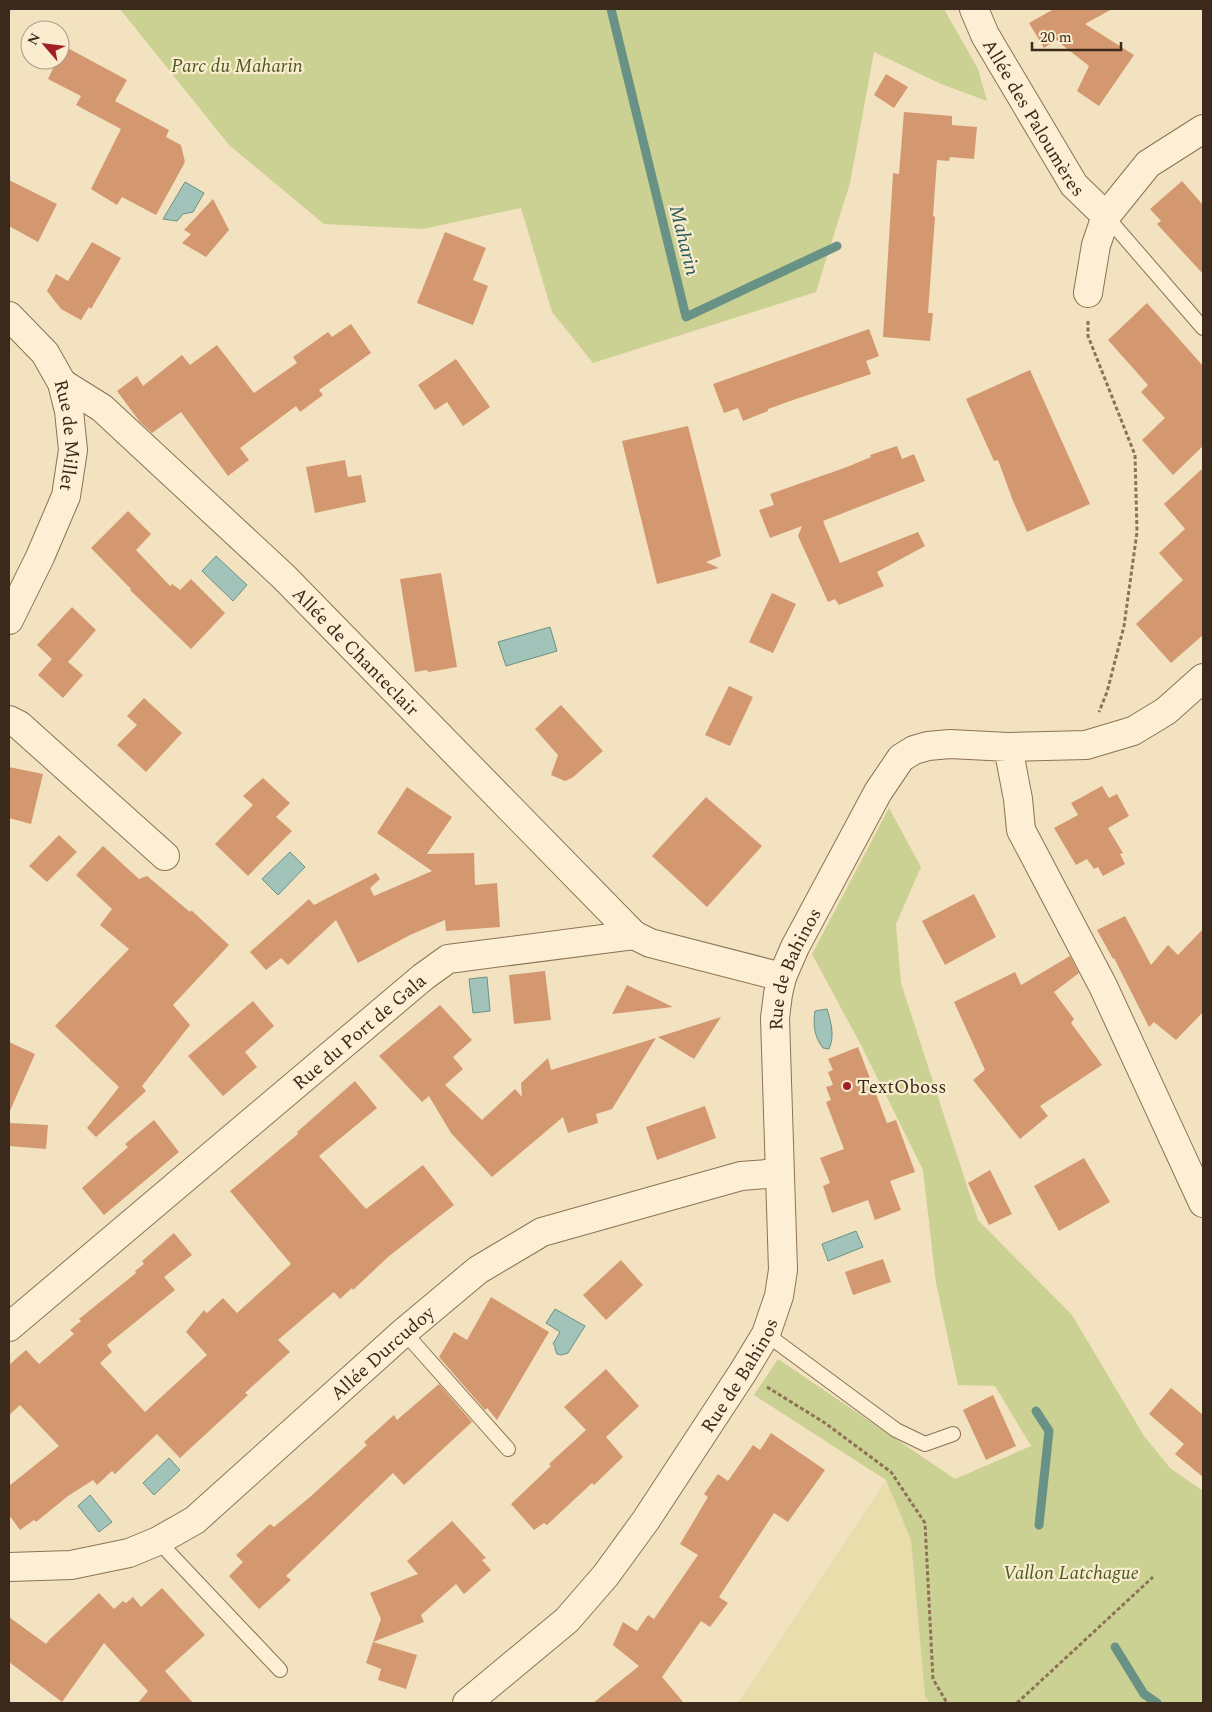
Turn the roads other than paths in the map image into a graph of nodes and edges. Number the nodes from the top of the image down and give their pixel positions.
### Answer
1 (974, 9) edge
2 (1203, 129) edge
3 (1106, 216) junction
4 (1088, 294) road end
5 (9, 316) edge
6 (1203, 328) edge
7 (62, 383) junction
8 (9, 620) edge
9 (1203, 678) edge
10 (9, 720) edge
11 (1008, 747) junction
12 (165, 856) dead end
13 (634, 935) junction
14 (782, 977) junction
15 (779, 1173) junction
16 (1203, 1203) edge
17 (9, 1326) edge
18 (404, 1332) junction
19 (766, 1334) junction
20 (953, 1434) dead end
21 (508, 1449) dead end
22 (158, 1541) junction
23 (9, 1567) edge
24 (280, 1670) dead end
25 (467, 1703) edge

1 - 3 street, Allée des Paloumères
2 - 3 street
3 - 4 street
3 - 6 lane
5 - 7 street, Rue de Millet
7 - 8 street, Rue de Millet
7 - 13 street, Allée de Chanteclair
9 - 11 street, Rue de Bahinos
10 - 12 street
11 - 14 street, Rue de Bahinos
11 - 16 street
13 - 14 street
13 - 17 street, Rue du Port de Gala
14 - 15 street, Rue de Bahinos
15 - 18 street, Allée Durcudoy
15 - 19 street, Rue de Bahinos
18 - 21 lane
18 - 22 street, Allée Durcudoy
19 - 20 lane
19 - 25 street, Rue de Bahinos
22 - 23 street, Allée Durcudoy
22 - 24 lane

